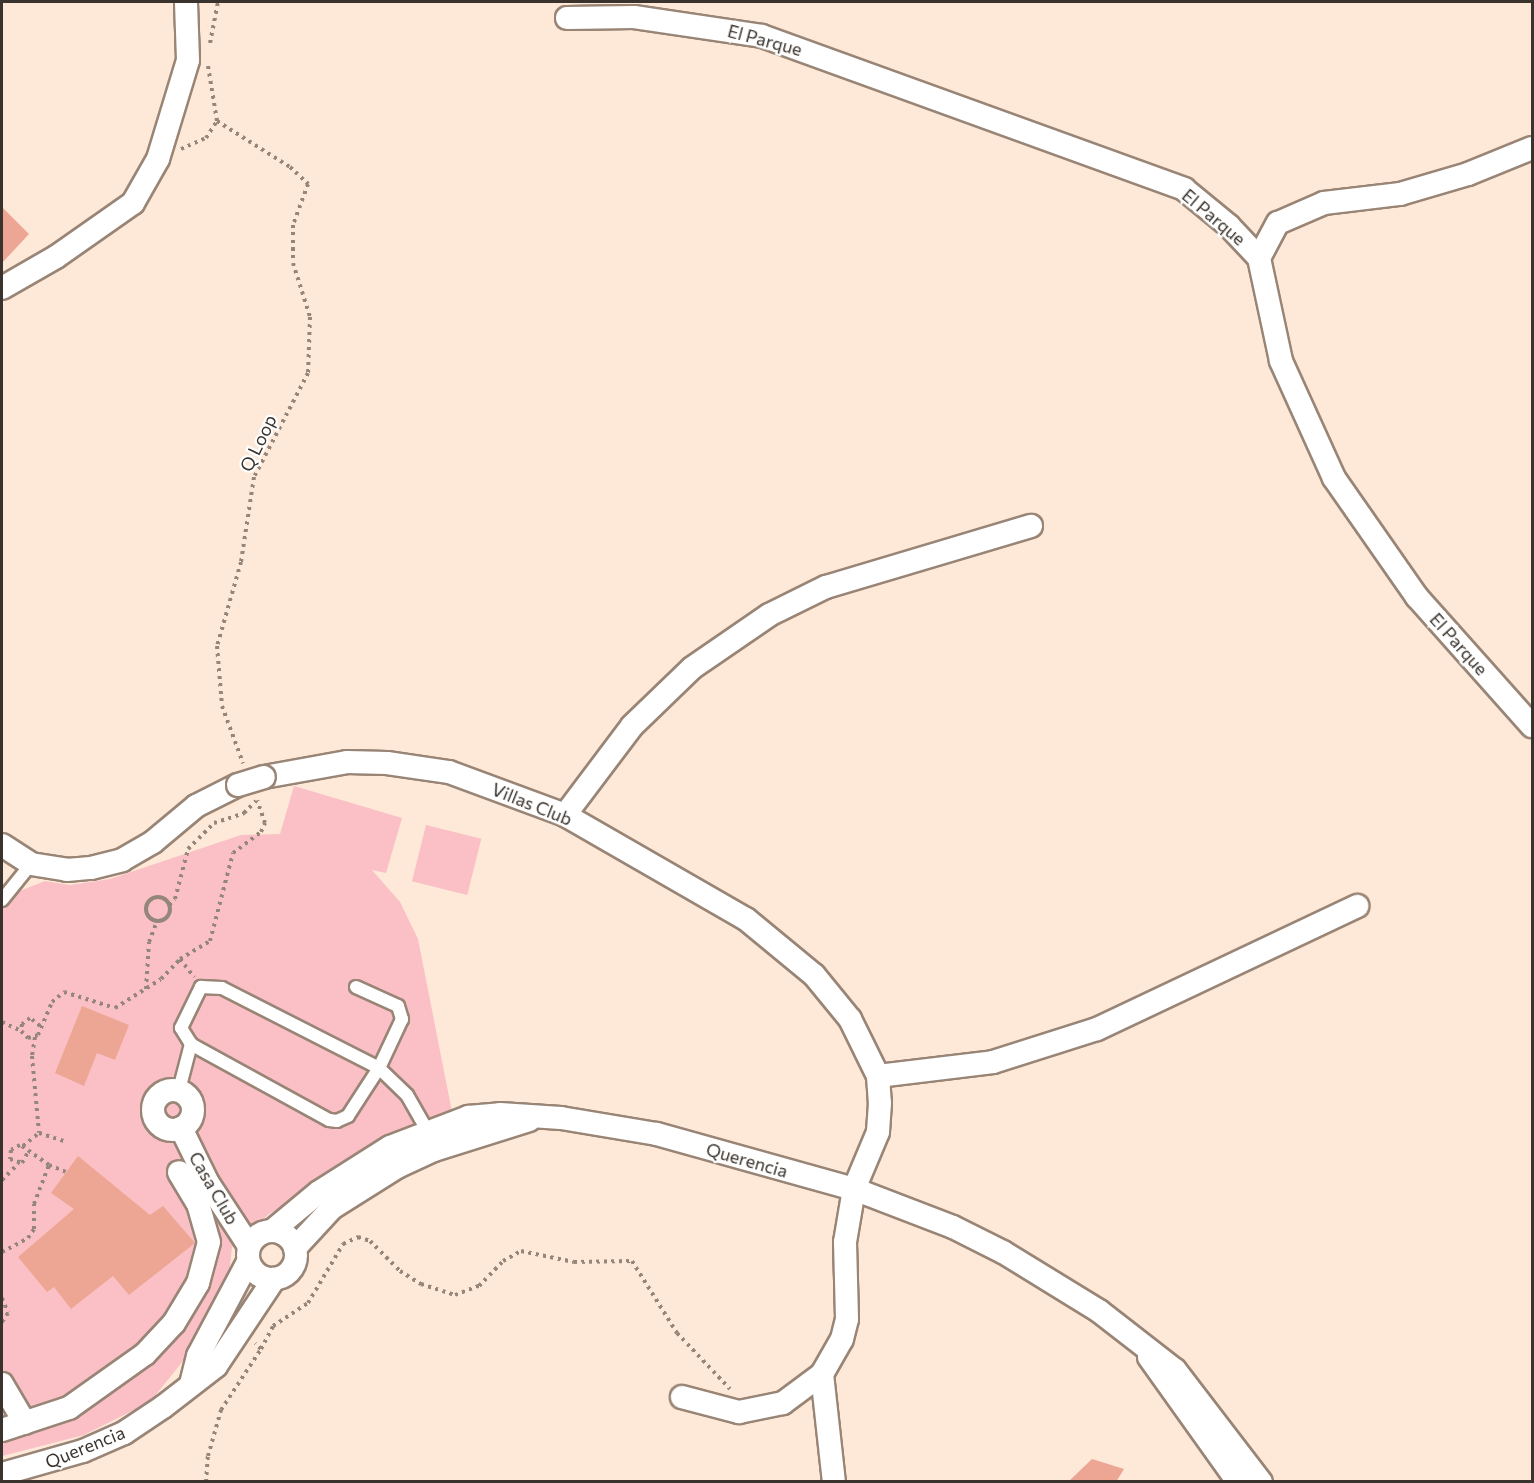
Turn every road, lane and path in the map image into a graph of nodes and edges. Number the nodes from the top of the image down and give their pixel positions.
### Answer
1 (186, 2) edge
2 (218, 2) edge
3 (567, 18) dead end
4 (209, 49) dead end
5 (208, 59) dead end
6 (217, 121) junction
7 (1533, 148) edge
8 (158, 159) junction
9 (1259, 258) junction
10 (2, 288) edge
11 (1031, 526) dead end
12 (1533, 726) edge
13 (250, 781) junction
14 (257, 800) junction
15 (565, 815) junction
16 (2, 845) edge
17 (32, 864) junction
18 (2, 900) edge
19 (169, 905) junction
20 (1357, 906) dead end
21 (157, 921) junction
22 (180, 959) junction
23 (201, 987) junction
24 (356, 987) dead end
25 (146, 990) junction
26 (2, 1022) edge
27 (40, 1026) junction
28 (21, 1031) junction
29 (35, 1037) junction
30 (191, 1044) junction
31 (378, 1068) junction
32 (878, 1076) junction
33 (179, 1090) junction
34 (536, 1117) junction
35 (185, 1124) junction
36 (427, 1130) junction
37 (39, 1133) junction
38 (66, 1142) dead end
39 (23, 1146) junction
40 (28, 1152) junction
41 (18, 1164) junction
42 (49, 1165) junction
43 (66, 1172) dead end
44 (179, 1172) dead end
45 (2, 1180) edge
46 (854, 1189) junction
47 (257, 1243) junction
48 (295, 1248) junction
49 (2, 1252) edge
50 (274, 1279) junction
51 (2, 1298) edge
52 (2, 1322) edge
53 (240, 1330) junction
54 (1143, 1348) junction
55 (261, 1349) junction
56 (822, 1374) junction
57 (2, 1384) edge
58 (191, 1384) junction
59 (682, 1397) dead end
60 (739, 1412) junction
61 (24, 1423) junction
62 (2, 1430) edge
63 (2, 1474) edge
64 (206, 1482) edge
65 (834, 1482) edge
66 (1238, 1482) edge
67 (1261, 1482) edge

1 - 8 street
2 - 4 path
3 - 9 street, El Parque
5 - 6 path
6 - 8 path
6 - 13 path, Q Loop
7 - 9 street
8 - 10 street
9 - 12 street, El Parque
11 - 15 street
13 - 14 path, Q Loop
13 - 15 street, Villas Club
13 - 17 street, Villas Club
14 - 19 path
14 - 22 path, Q Loop
15 - 32 street, Villas Club
16 - 17 street, Villas Club
17 - 18 lane
19 - 21 path
19 - 21 path
20 - 32 street
21 - 25 path
22 - 23 path
22 - 25 path
23 - 30 lane
23 - 31 lane
24 - 31 lane
25 - 27 path
26 - 28 path
27 - 28 path
27 - 29 path
28 - 29 path
29 - 37 path
30 - 31 lane
30 - 33 lane
31 - 36 lane
32 - 46 street, Villas Club
33 - 35 street
33 - 35 street
34 - 36 street, Querencia
34 - 46 street, Querencia
34 - 48 street, Querencia
35 - 47 street, Casa Club
36 - 47 street, Querencia
37 - 38 path
37 - 39 path
39 - 40 path
39 - 41 path
40 - 41 path
40 - 42 path
41 - 45 path
42 - 43 path
42 - 49 path
44 - 61 street
46 - 54 street, Querencia
46 - 56 street, Villas Club
47 - 48 street
47 - 50 street
47 - 58 street, Querencia
48 - 50 street
50 - 53 street, Querencia
51 - 52 path
53 - 55 path
53 - 58 street, Querencia
54 - 66 street
54 - 67 street
55 - 60 path
55 - 64 path
56 - 60 street
56 - 65 street
57 - 61 street
58 - 63 street, Querencia
59 - 60 street
61 - 62 street

